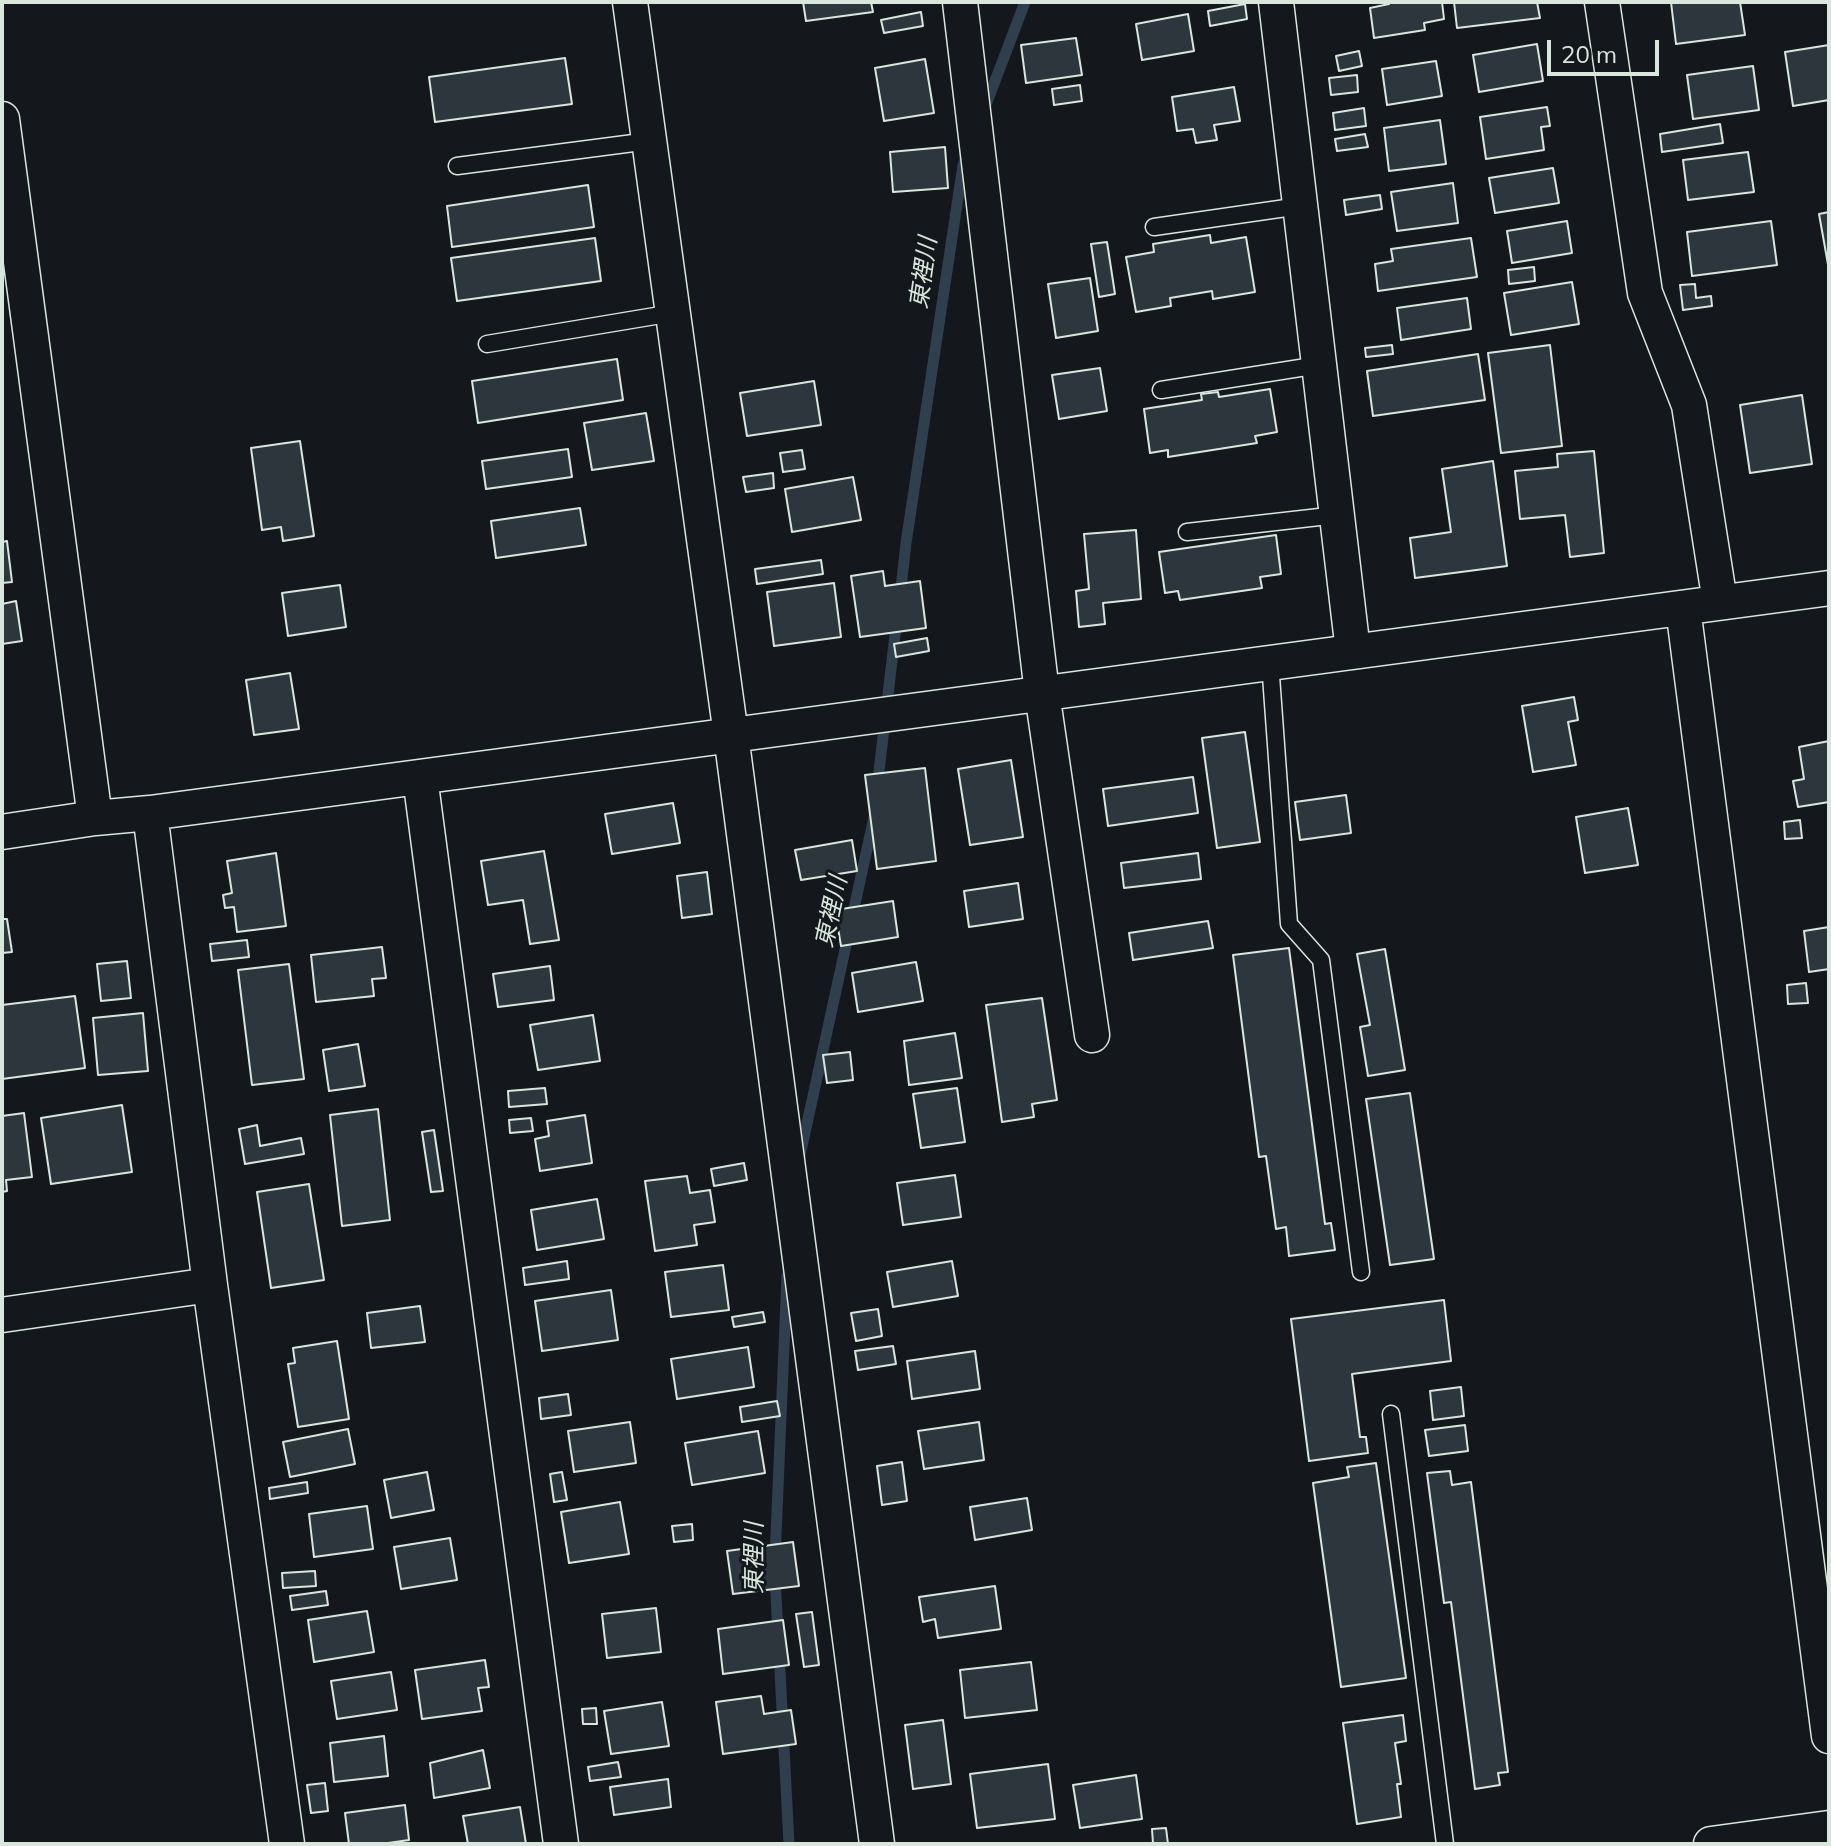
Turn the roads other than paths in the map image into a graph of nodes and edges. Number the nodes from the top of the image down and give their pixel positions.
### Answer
1 (630, 2) edge
2 (960, 2) edge
3 (1276, 2) edge
4 (1602, 2) edge
5 (2, 119) edge
6 (649, 141) junction
7 (457, 166) dead end
8 (1300, 206) junction
9 (1154, 227) dead end
10 (673, 313) junction
11 (487, 344) dead end
12 (1319, 365) junction
13 (1161, 390) dead end
14 (1337, 515) junction
15 (1187, 532) dead end
16 (1829, 588) edge
17 (1720, 602) junction
18 (1683, 608) junction
19 (1353, 651) junction
20 (1270, 662) junction
21 (1042, 693) junction
22 (731, 735) junction
23 (420, 777) junction
24 (150, 813) junction
25 (95, 818) junction
26 (2, 832) edge
27 (1092, 1035) dead end
28 (1361, 1272) dead end
29 (210, 1285) junction
30 (2, 1315) edge
31 (1391, 1414) dead end
32 (1829, 1736) edge
33 (1829, 1828) edge
34 (287, 1844) edge
35 (561, 1844) edge
36 (877, 1844) edge
37 (1445, 1844) edge
38 (1711, 1844) edge

1 - 6 street
2 - 21 street
3 - 8 street
4 - 17 street
5 - 25 street
6 - 7 lane
6 - 10 street
8 - 9 lane
8 - 12 street
10 - 11 lane
10 - 22 street
12 - 13 lane
12 - 14 street
14 - 15 lane
14 - 19 street
16 - 17 street
17 - 18 street
18 - 19 street
18 - 32 street
19 - 20 street
20 - 21 street
20 - 28 lane
21 - 22 street
21 - 27 street
22 - 23 street
22 - 36 street
23 - 24 street
23 - 35 street
24 - 25 street
24 - 29 street
25 - 26 street
29 - 30 street
29 - 34 street
31 - 37 lane
33 - 38 street

